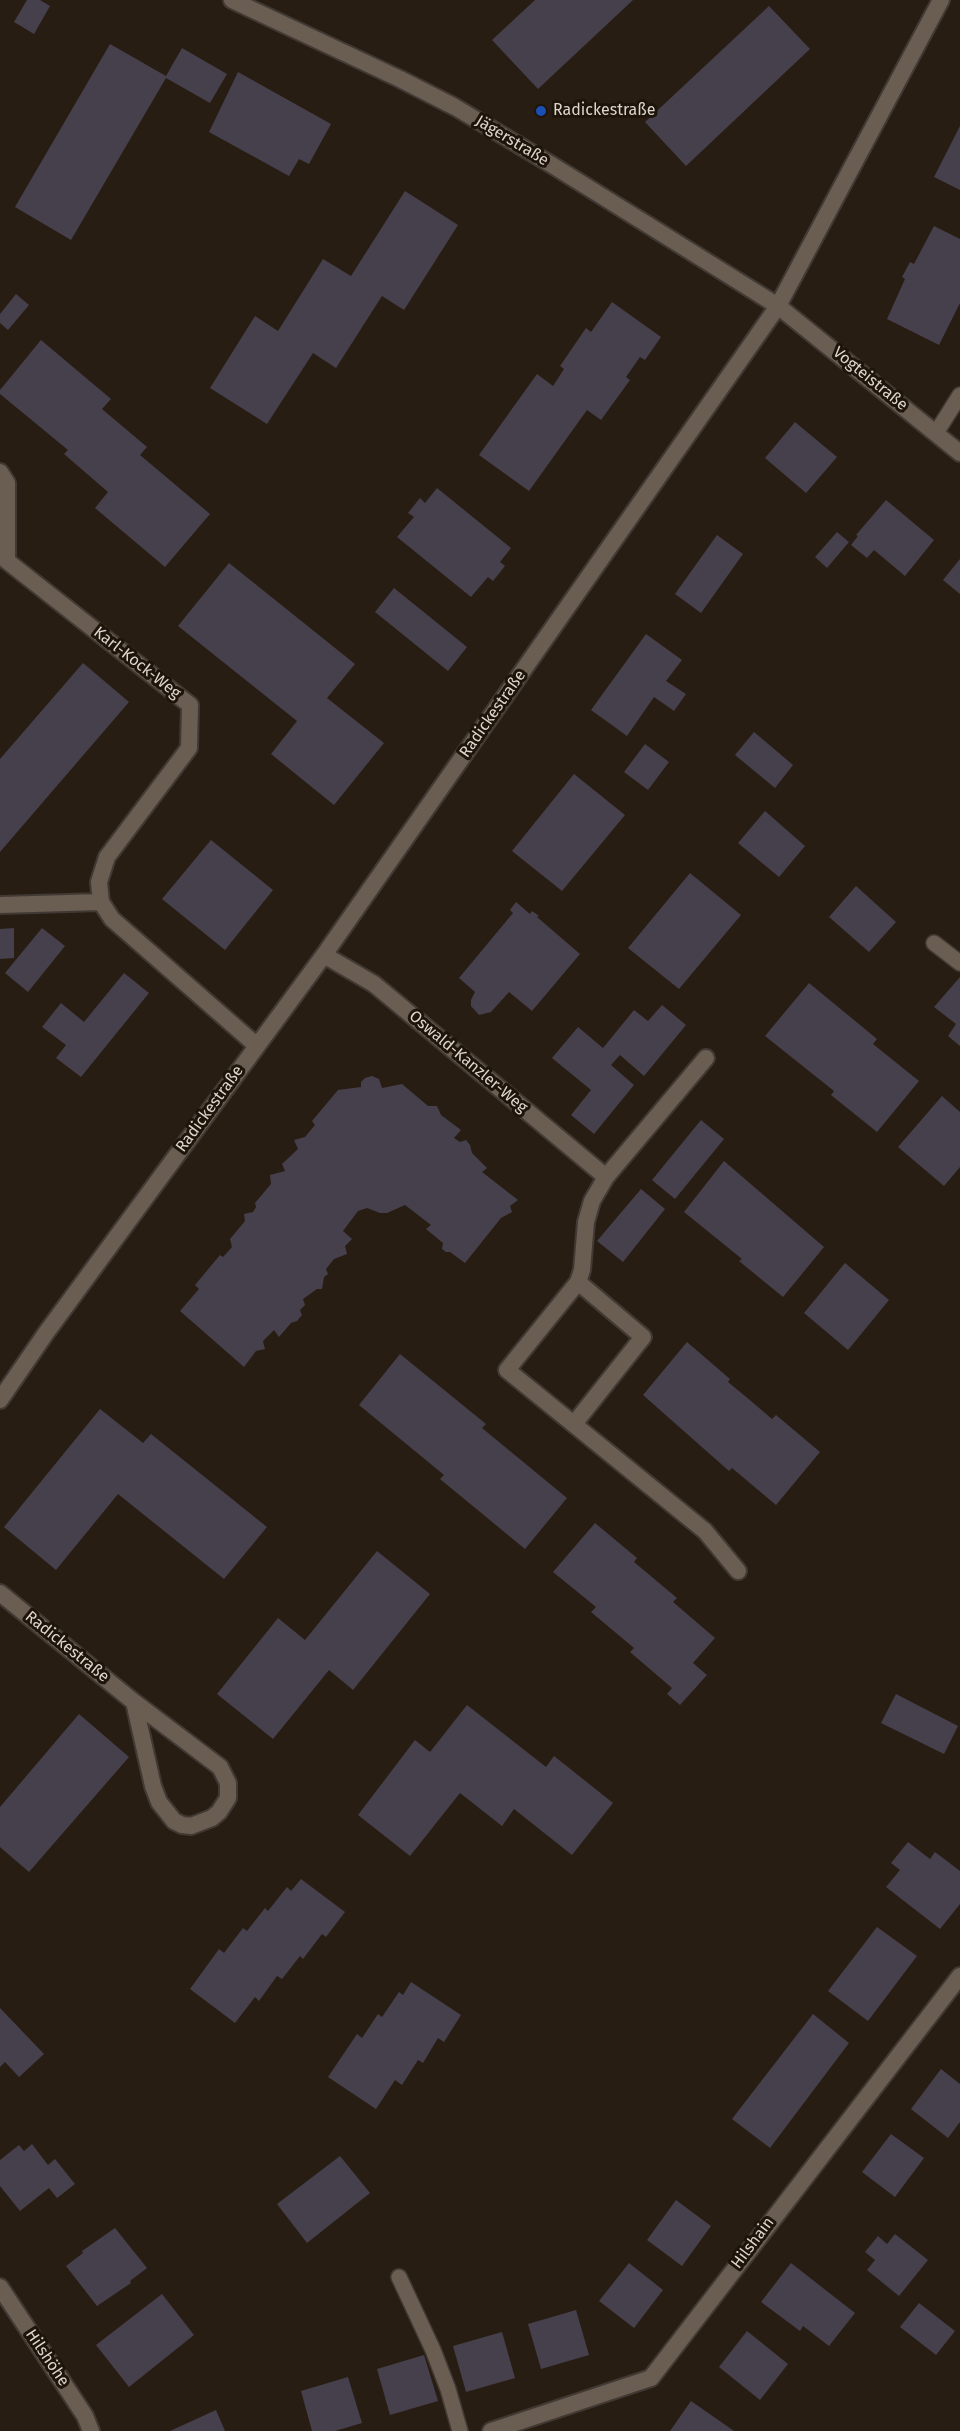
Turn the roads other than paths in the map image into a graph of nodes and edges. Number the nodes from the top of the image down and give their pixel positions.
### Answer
1 (232, 0) edge
2 (941, 0) edge
3 (778, 306) junction
4 (960, 395) edge
5 (936, 433) junction
6 (960, 453) edge
7 (0, 472) edge
8 (101, 902) junction
9 (0, 905) edge
10 (934, 943) dead end
11 (324, 955) junction
12 (960, 963) edge
13 (256, 1045) junction
14 (706, 1058) dead end
15 (606, 1177) junction
16 (578, 1282) junction
17 (0, 1400) edge
18 (573, 1424) junction
19 (738, 1571) dead end
20 (0, 1593) edge
21 (134, 1702) junction
22 (960, 1976) edge
23 (399, 2277) dead end
24 (0, 2287) edge
25 (91, 2431) edge
26 (460, 2431) edge
27 (491, 2431) edge

1 - 3 street, Jägerstraße
2 - 3 street, Radickestraße
3 - 5 street, Vogteistraße
3 - 11 street, Radickestraße
4 - 5 lane
5 - 6 street, Vogteistraße
7 - 8 street, Karl-Kock-Weg
8 - 9 street
8 - 13 street
10 - 12 lane
11 - 13 street, Radickestraße
11 - 15 street, Oswald-Kanzler-Weg
13 - 17 street, Radickestraße
14 - 15 street
15 - 16 street
16 - 18 street
16 - 18 street
18 - 19 street
20 - 21 street, Radickestraße
21 - 21 street, Radickestraße
22 - 27 street, Hilshain
23 - 26 lane
24 - 25 street, Hilshöhe

